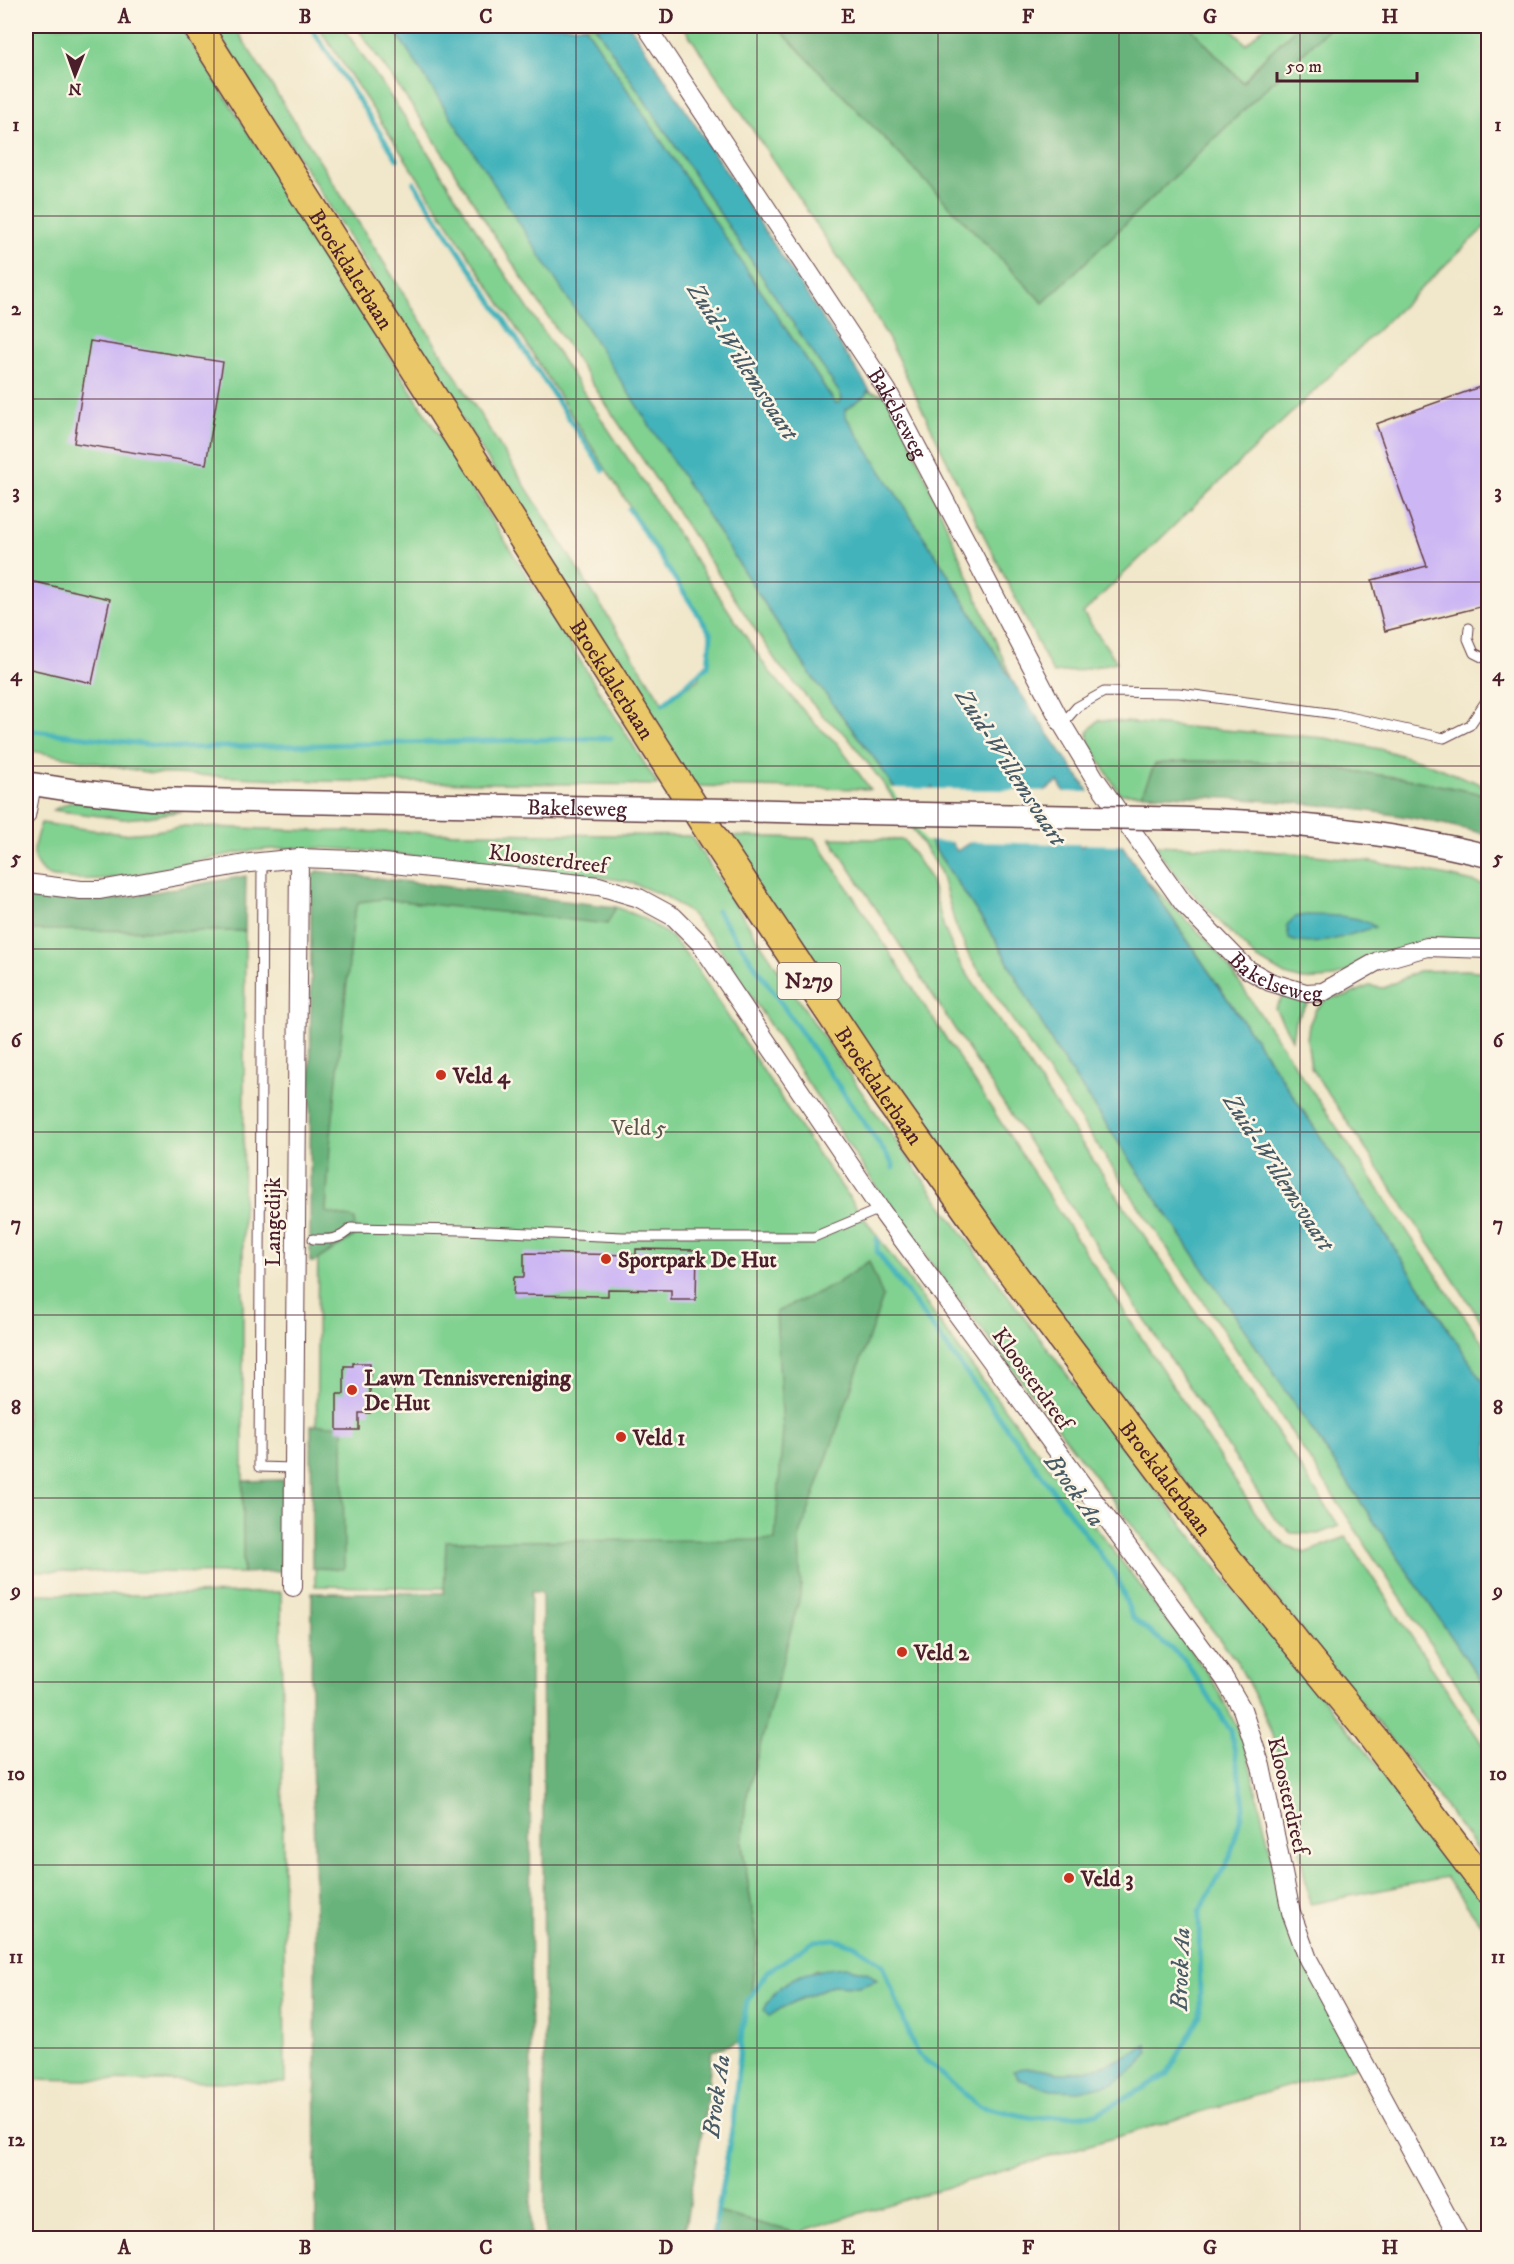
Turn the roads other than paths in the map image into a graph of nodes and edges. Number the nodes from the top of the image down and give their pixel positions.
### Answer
1 (197, 26) edge
2 (646, 26) edge
3 (1469, 628) dead end
4 (1488, 660) edge
5 (1488, 698) edge
6 (1062, 724) junction
7 (29, 784) edge
8 (26, 816) edge
9 (1488, 856) edge
10 (299, 858) junction
11 (262, 861) junction
12 (26, 883) edge
13 (1488, 949) edge
14 (880, 1209) junction
15 (313, 1239) dead end
16 (294, 1468) junction
17 (293, 1587) dead end
18 (1488, 1889) edge
19 (1459, 2238) edge

1 - 18 main road, Broekdalerbaan / N279
2 - 6 street, Bakelseweg
3 - 4 lane
5 - 6 lane
6 - 13 street, Bakelseweg
7 - 8 street, Bakelseweg
7 - 9 street, Bakelseweg, bridge
10 - 11 street, Kloosterdreef
10 - 14 street, Kloosterdreef
10 - 16 street, Langedijk
11 - 12 street, Kloosterdreef
11 - 16 lane
14 - 15 lane
14 - 19 street, Kloosterdreef
16 - 17 street, Langedijk

